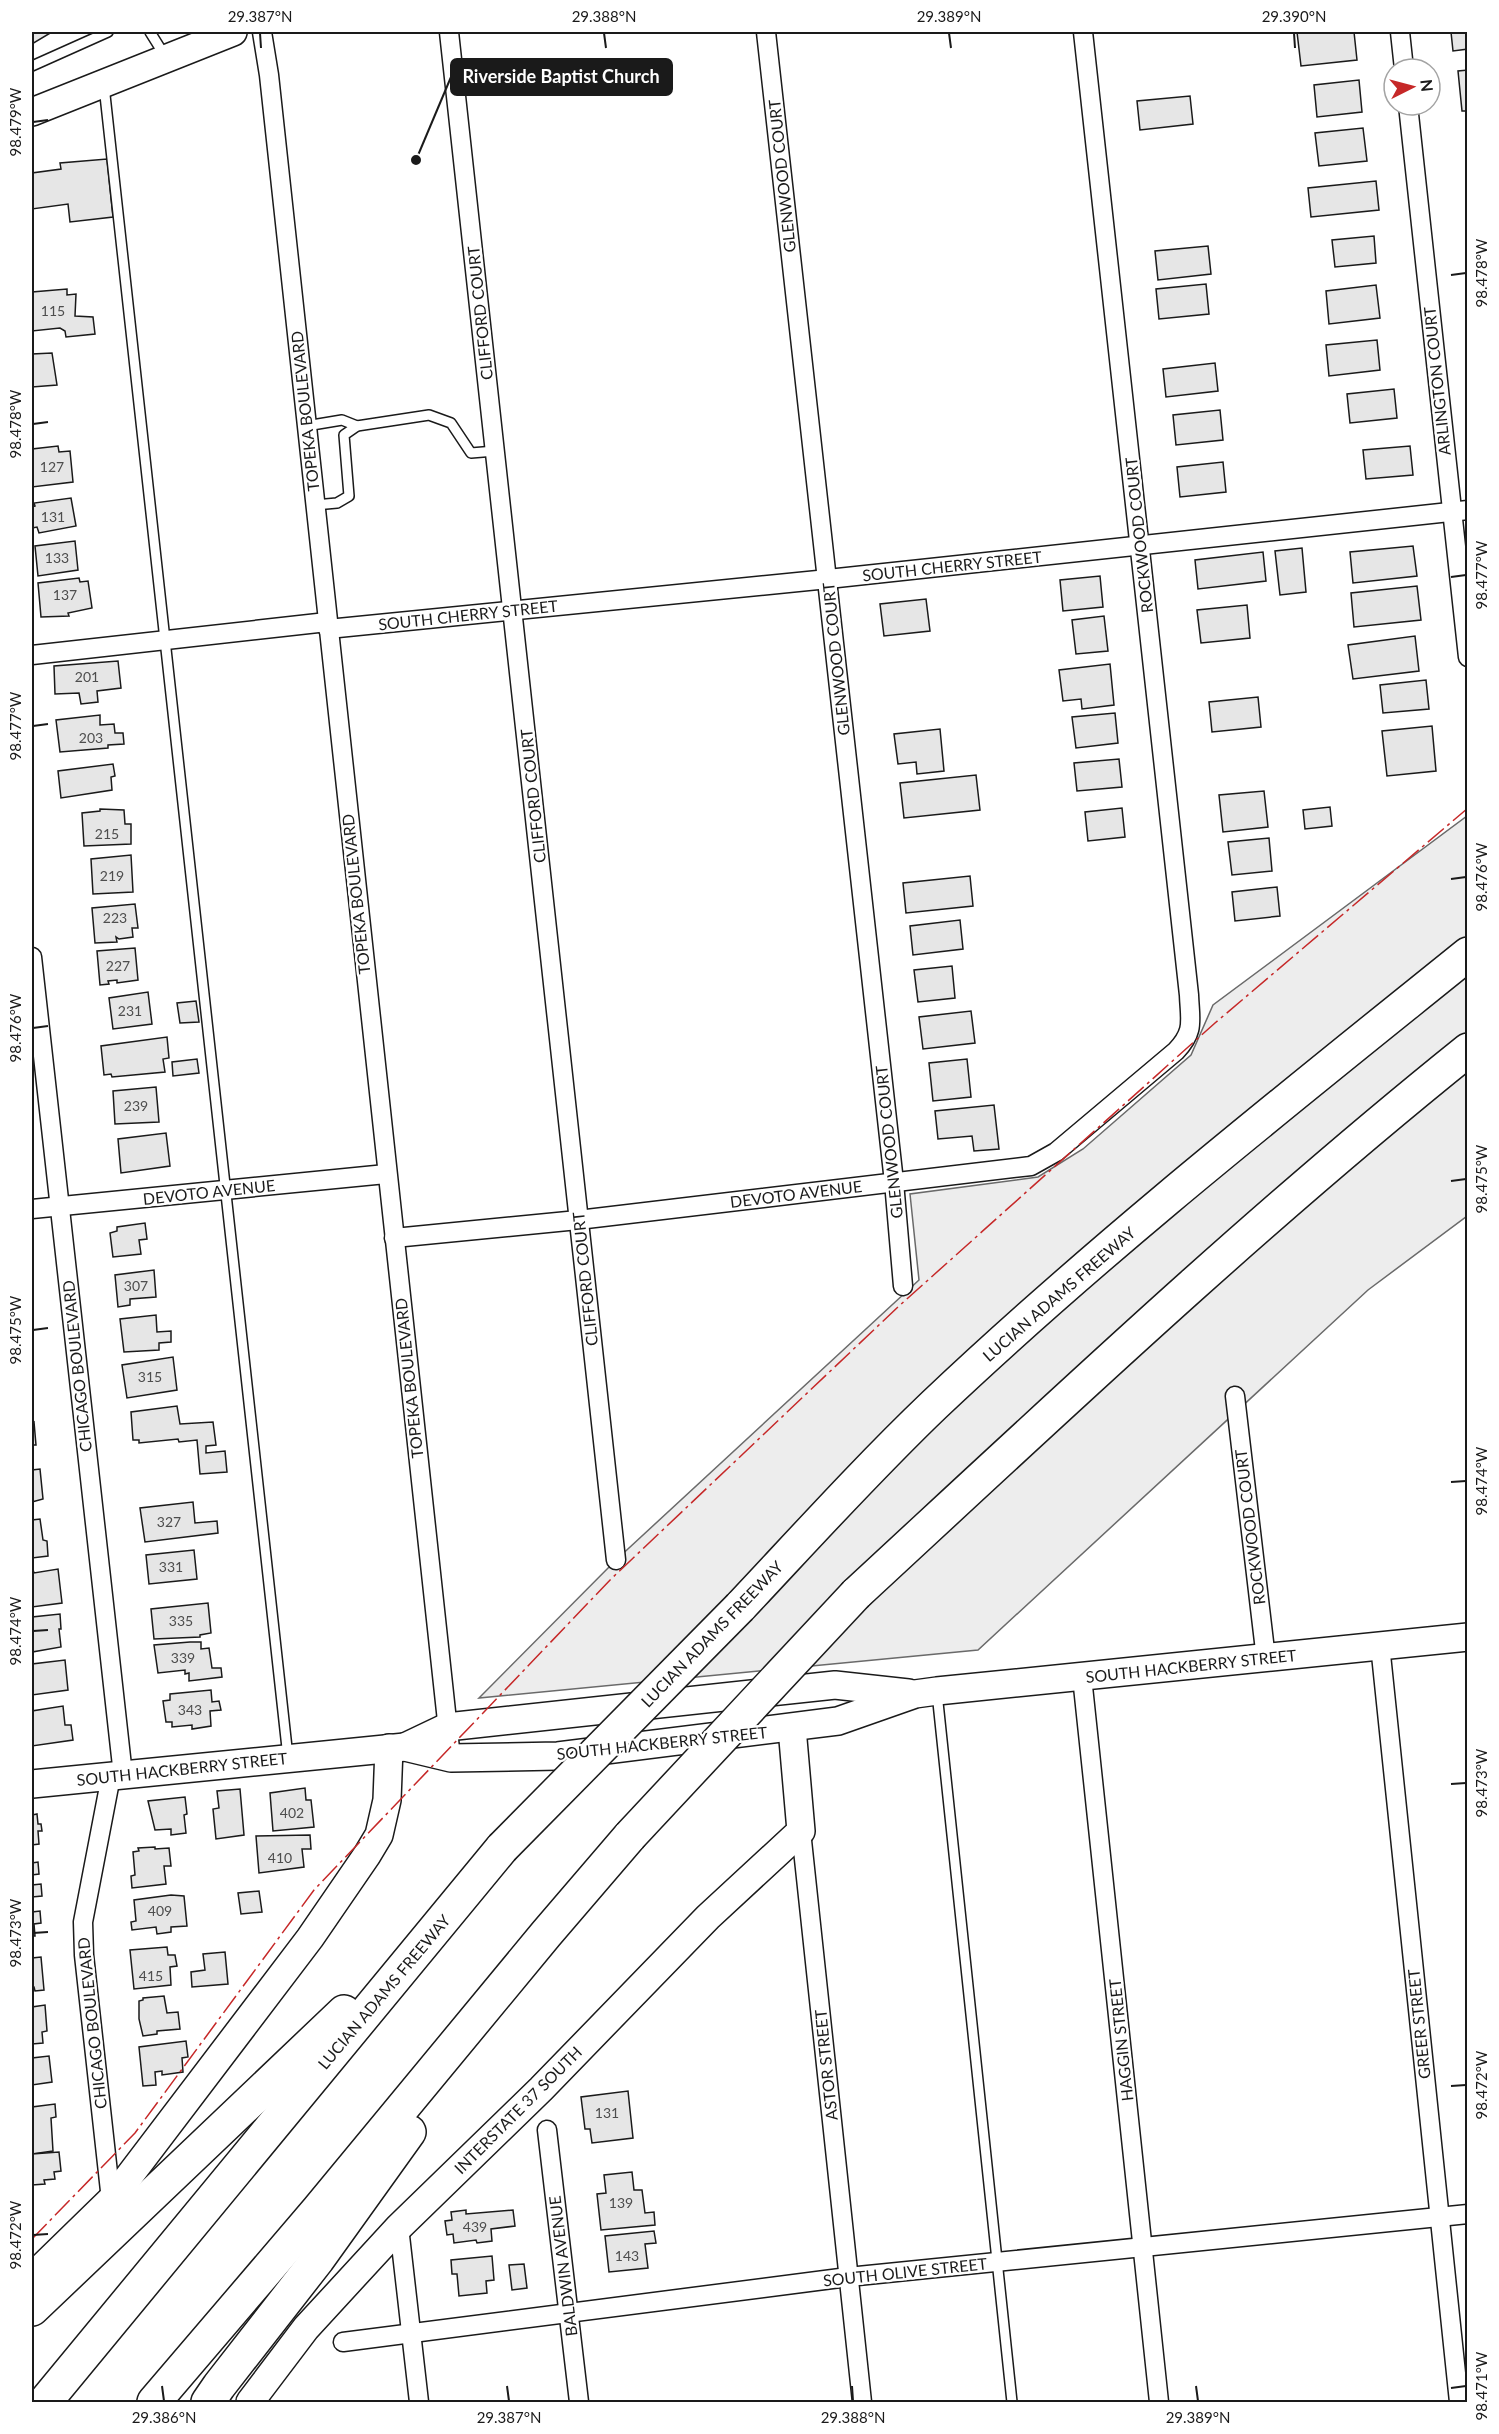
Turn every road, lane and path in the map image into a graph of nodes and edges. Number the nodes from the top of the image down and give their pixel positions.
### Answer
1 (108, 32) edge
2 (150, 32) edge
3 (233, 32) edge
4 (262, 32) edge
5 (448, 32) edge
6 (766, 32) edge
7 (1083, 32) edge
8 (1400, 32) edge
9 (1403, 57) edge
10 (166, 58) junction
11 (32, 66) edge
12 (104, 84) junction
13 (32, 112) edge
14 (1410, 117) edge
15 (306, 426) junction
16 (357, 426) junction
17 (495, 452) junction
18 (315, 505) junction
19 (1459, 511) edge
20 (1140, 545) junction
21 (828, 579) junction
22 (513, 611) junction
23 (327, 626) junction
24 (165, 640) junction
25 (32, 655) edge
26 (1467, 657) edge
27 (1467, 954) edge
28 (32, 957) edge
29 (1188, 1038) joint
30 (1467, 1050) edge
31 (386, 1174) junction
32 (894, 1182) junction
33 (225, 1190) junction
34 (59, 1207) junction
35 (32, 1209) edge
36 (579, 1220) junction
37 (393, 1238) junction
38 (903, 1286) dead end
39 (1235, 1396) dead end
40 (616, 1560) dead end
41 (1467, 1637) edge
42 (1380, 1645) junction
43 (1266, 1659) junction
44 (1082, 1677) junction
45 (926, 1692) junction
46 (447, 1727) junction
47 (792, 1728) junction
48 (397, 1748) junction
49 (451, 1758) junction
50 (288, 1759) junction
51 (117, 1776) junction
52 (32, 1784) edge
53 (801, 1831) junction
54 (456, 1905) junction
55 (546, 1934) junction
56 (547, 2130) dead end
57 (111, 2200) junction
58 (1467, 2214) edge
59 (1439, 2217) junction
60 (399, 2228) junction
61 (1143, 2247) junction
62 (996, 2262) junction
63 (32, 2277) edge
64 (849, 2277) junction
65 (32, 2309) edge
66 (569, 2313) junction
67 (411, 2333) junction
68 (343, 2342) dead end
69 (45, 2403) edge
70 (154, 2403) edge
71 (208, 2403) edge
72 (250, 2403) edge
73 (419, 2403) edge
74 (579, 2403) edge
75 (862, 2403) edge
76 (1012, 2403) edge
77 (1160, 2403) edge
78 (1459, 2403) edge

1 - 11 lane
2 - 10 lane
3 - 10 main road
4 - 15 street, TOPEKA BOULEVARD
5 - 17 street, CLIFFORD COURT
6 - 21 street, GLENWOOD COURT
7 - 20 street, ROCKWOOD COURT
8 - 9 street
10 - 12 main road
12 - 13 main road
12 - 24 lane
14 - 19 street, ARLINGTON COURT
15 - 16 lane
15 - 18 street, TOPEKA BOULEVARD
16 - 17 lane
16 - 18 lane
17 - 22 street, CLIFFORD COURT
18 - 23 street, TOPEKA BOULEVARD
19 - 20 street, SOUTH CHERRY STREET
19 - 26 street, ARLINGTON COURT
20 - 21 street, SOUTH CHERRY STREET
20 - 29 street, ROCKWOOD COURT
21 - 22 street, SOUTH CHERRY STREET
21 - 32 street, GLENWOOD COURT
22 - 23 street, SOUTH CHERRY STREET
22 - 36 street, CLIFFORD COURT
23 - 24 street, SOUTH CHERRY STREET
23 - 31 street, TOPEKA BOULEVARD
24 - 25 street, SOUTH CHERRY STREET
24 - 33 lane
27 - 54 highway, LUCIAN ADAMS FREEWAY, bridge
28 - 34 street, CHICAGO BOULEVARD
29 - 32 street, DEVOTO AVENUE
30 - 55 highway, bridge
31 - 33 street, DEVOTO AVENUE
31 - 37 street, TOPEKA BOULEVARD
32 - 36 street, DEVOTO AVENUE
32 - 38 street, GLENWOOD COURT
33 - 34 street, DEVOTO AVENUE
33 - 50 lane
34 - 35 street, DEVOTO AVENUE
34 - 51 street, CHICAGO BOULEVARD
36 - 37 street, DEVOTO AVENUE
36 - 40 street, CLIFFORD COURT
37 - 46 street, TOPEKA BOULEVARD
39 - 43 street, ROCKWOOD COURT
41 - 42 main road, SOUTH HACKBERRY STREET
42 - 43 main road, SOUTH HACKBERRY STREET
42 - 59 street, GREER STREET
43 - 44 main road, SOUTH HACKBERRY STREET
44 - 45 main road, SOUTH HACKBERRY STREET
44 - 61 street, HAGGIN STREET
45 - 46 main road, SOUTH HACKBERRY STREET
45 - 47 main road, SOUTH HACKBERRY STREET
45 - 62 lane
46 - 48 main road, SOUTH HACKBERRY STREET
46 - 49 street, TOPEKA BOULEVARD
47 - 49 main road, SOUTH HACKBERRY STREET
47 - 53 main road, ASTOR STREET
48 - 49 main road, SOUTH HACKBERRY STREET
48 - 50 main road, SOUTH HACKBERRY STREET
48 - 57 main road
50 - 51 main road, SOUTH HACKBERRY STREET
51 - 52 main road, SOUTH HACKBERRY STREET
51 - 57 street, CHICAGO BOULEVARD
53 - 60 main road, INTERSTATE 37 SOUTH
53 - 64 street, ASTOR STREET
54 - 65 highway
54 - 69 highway, LUCIAN ADAMS FREEWAY
55 - 70 highway
55 - 71 highway
56 - 66 street, BALDWIN AVENUE
57 - 63 main road
58 - 59 street, SOUTH OLIVE STREET
59 - 61 street, SOUTH OLIVE STREET
59 - 78 street, GREER STREET
60 - 67 street
60 - 72 main road, INTERSTATE 37 SOUTH
61 - 62 street, SOUTH OLIVE STREET
61 - 77 street, HAGGIN STREET
62 - 64 street, SOUTH OLIVE STREET
62 - 76 lane
64 - 66 street, SOUTH OLIVE STREET
64 - 75 street, ASTOR STREET
66 - 67 street, SOUTH OLIVE STREET
66 - 74 street, BALDWIN AVENUE
67 - 68 street, SOUTH OLIVE STREET
67 - 73 street

